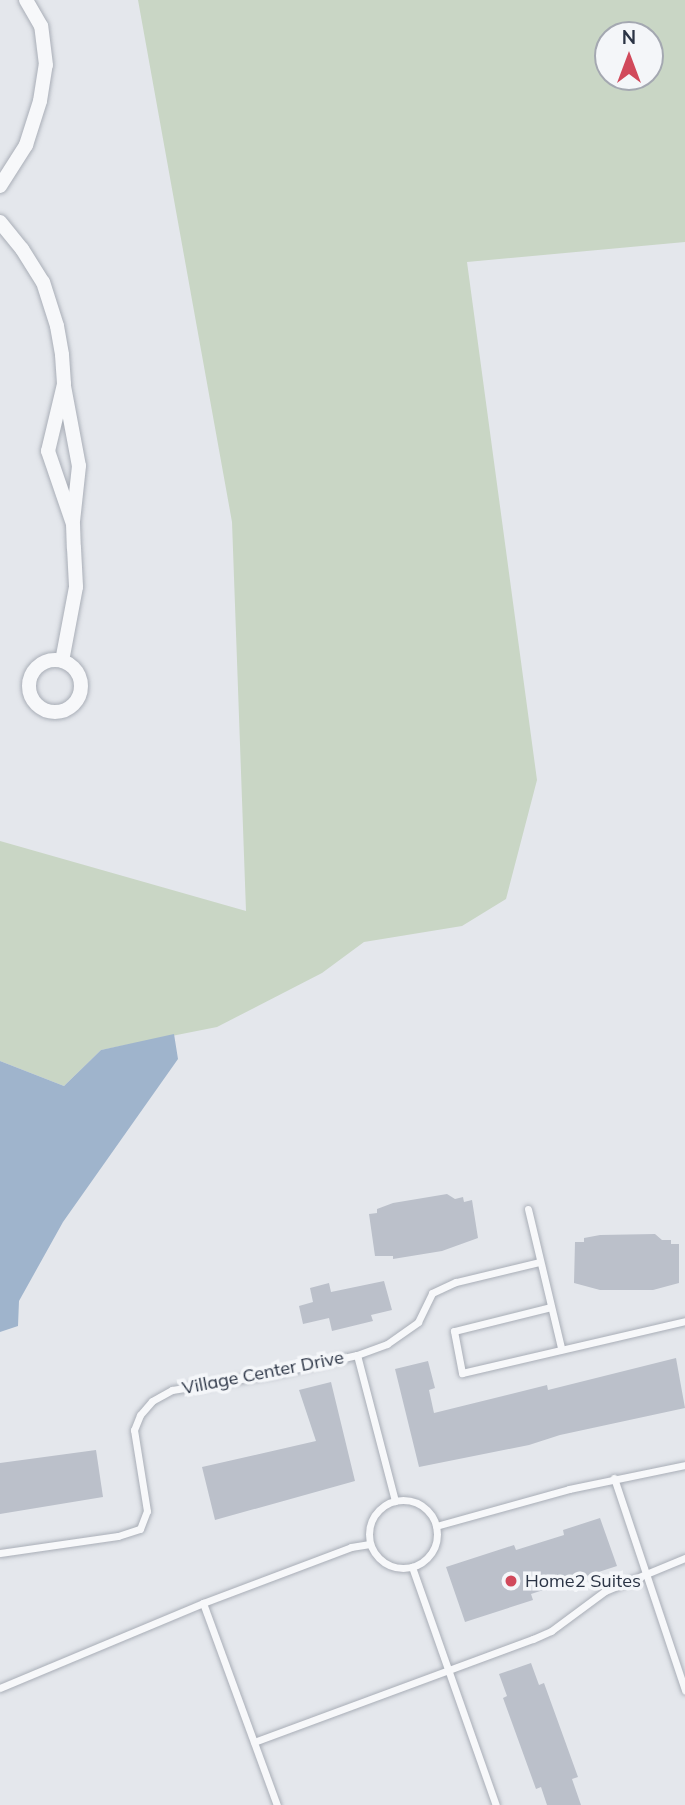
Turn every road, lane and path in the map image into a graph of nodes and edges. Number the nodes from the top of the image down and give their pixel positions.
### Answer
1 (26, 0) edge
2 (0, 186) edge
3 (0, 222) edge
4 (64, 384) junction
5 (73, 524) junction
6 (62, 661) dead end
7 (528, 1209) dead end
8 (539, 1262) junction
9 (551, 1307) junction
10 (685, 1321) edge
11 (561, 1348) junction
12 (357, 1354) junction
13 (290, 1369) junction
14 (289, 1378) dead end
15 (685, 1465) edge
16 (614, 1478) junction
17 (395, 1501) junction
18 (436, 1526) junction
19 (370, 1544) junction
20 (0, 1553) edge
21 (685, 1558) edge
22 (412, 1567) junction
23 (647, 1571) junction
24 (203, 1604) junction
25 (449, 1669) junction
26 (0, 1688) edge
27 (685, 1690) edge
28 (254, 1742) junction
29 (277, 1805) edge
30 (496, 1805) edge

1 - 2 street
3 - 4 street
4 - 5 street
4 - 5 street
5 - 6 street
7 - 8 lane
8 - 9 lane
8 - 12 lane, Village Center Drive
9 - 11 lane
9 - 11 lane
10 - 11 lane
12 - 13 lane, Village Center Drive
12 - 17 lane
13 - 14 lane
13 - 20 lane, Village Center Drive
15 - 16 lane
16 - 18 lane
16 - 23 lane
17 - 18 lane
17 - 19 lane
18 - 22 lane
19 - 22 lane
19 - 24 lane
21 - 23 lane
22 - 25 lane
23 - 25 lane
23 - 27 lane
24 - 26 lane
24 - 28 lane
25 - 28 lane
25 - 30 lane
28 - 29 lane

